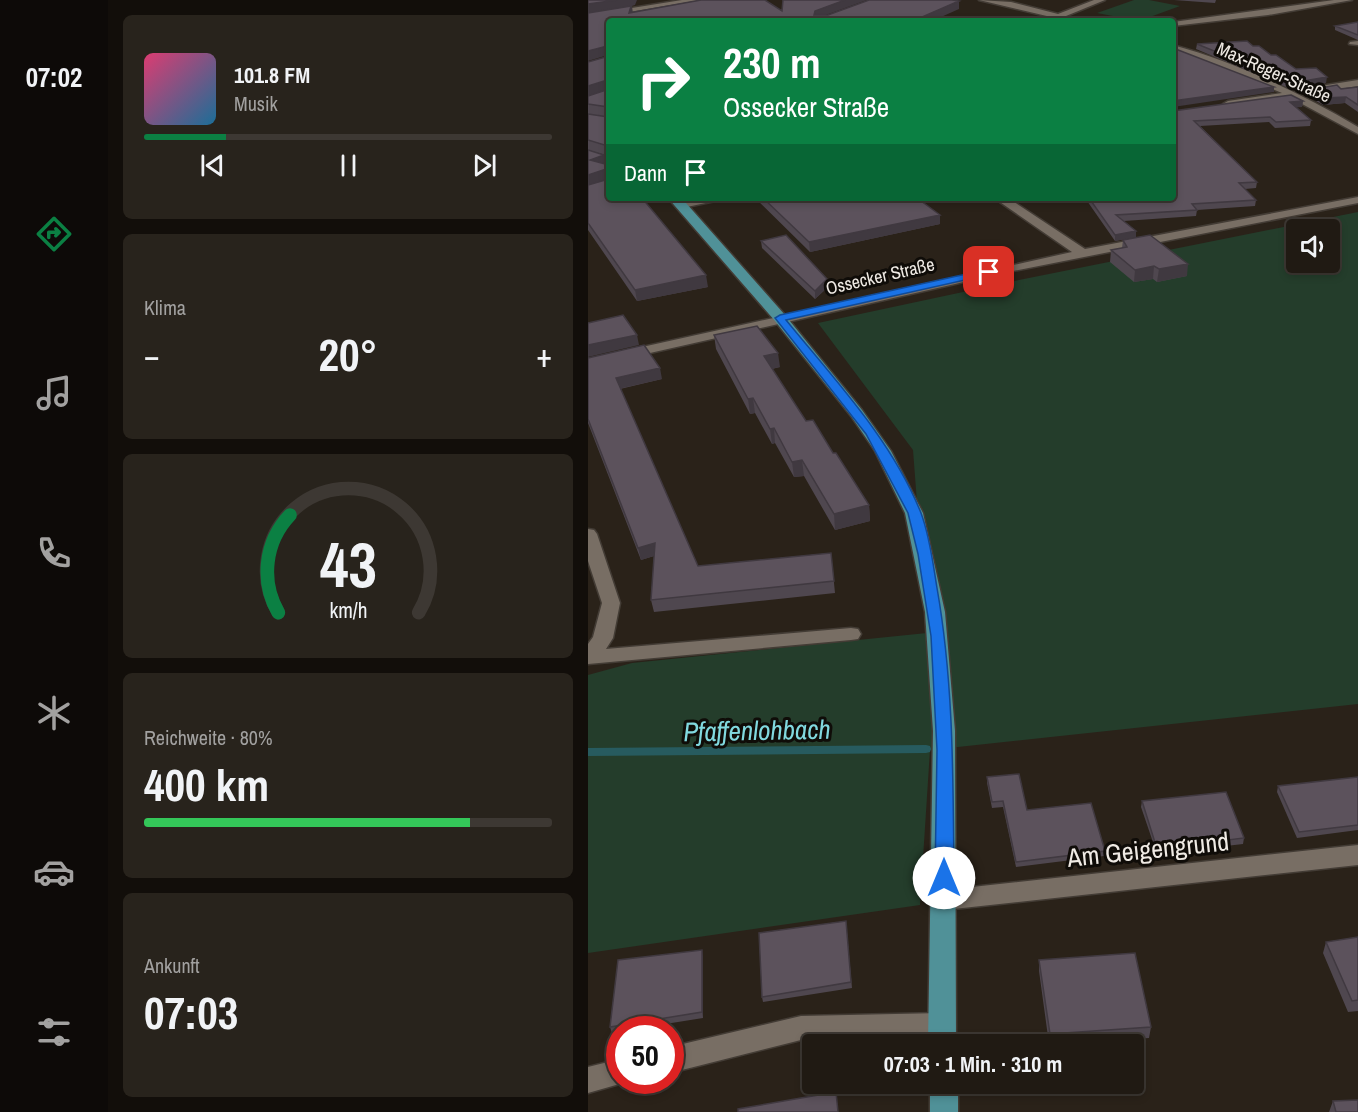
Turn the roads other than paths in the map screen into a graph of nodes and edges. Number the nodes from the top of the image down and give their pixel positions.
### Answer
1 (696, 0) edge
2 (983, 0) edge
3 (1101, 0) edge
4 (1348, 0) edge
5 (1062, 4) dead end
6 (1083, 8) junction
7 (631, 11) junction
8 (639, 16) edge
9 (588, 17) edge
10 (1062, 18) edge
11 (1068, 18) edge
12 (1176, 24) edge
13 (1176, 49) edge
14 (1358, 83) edge
15 (1289, 94) junction
16 (1212, 106) edge
17 (1358, 131) edge
18 (588, 154) edge
19 (606, 160) edge
20 (1358, 200) edge
21 (678, 201) edge
22 (1004, 201) edge
23 (1081, 252) junction
24 (780, 318) junction
25 (588, 363) edge
26 (588, 534) edge
27 (851, 634) dead end
28 (589, 657) edge
29 (1358, 855) edge
30 (944, 900) junction
31 (942, 1034) edge
32 (684, 1057) edge
33 (606, 1076) edge
34 (588, 1080) edge
35 (944, 1094) edge
36 (944, 1112) edge

1 - 7 street
2 - 10 street
3 - 6 street
4 - 12 street
5 - 6 street
6 - 11 street
7 - 8 street
7 - 9 street
13 - 15 street, Max-Reger-Straße
14 - 15 street
15 - 16 street
15 - 17 street, Max-Reger-Straße
18 - 19 main road
20 - 23 street, Ossecker Straße
21 - 24 main road
22 - 23 street
23 - 24 street, Ossecker Straße
24 - 25 street, Ossecker Straße
24 - 30 main road
26 - 28 street
27 - 28 street
29 - 30 street, Am Geigengrund
30 - 31 main road
31 - 32 street
33 - 34 street
35 - 36 main road

